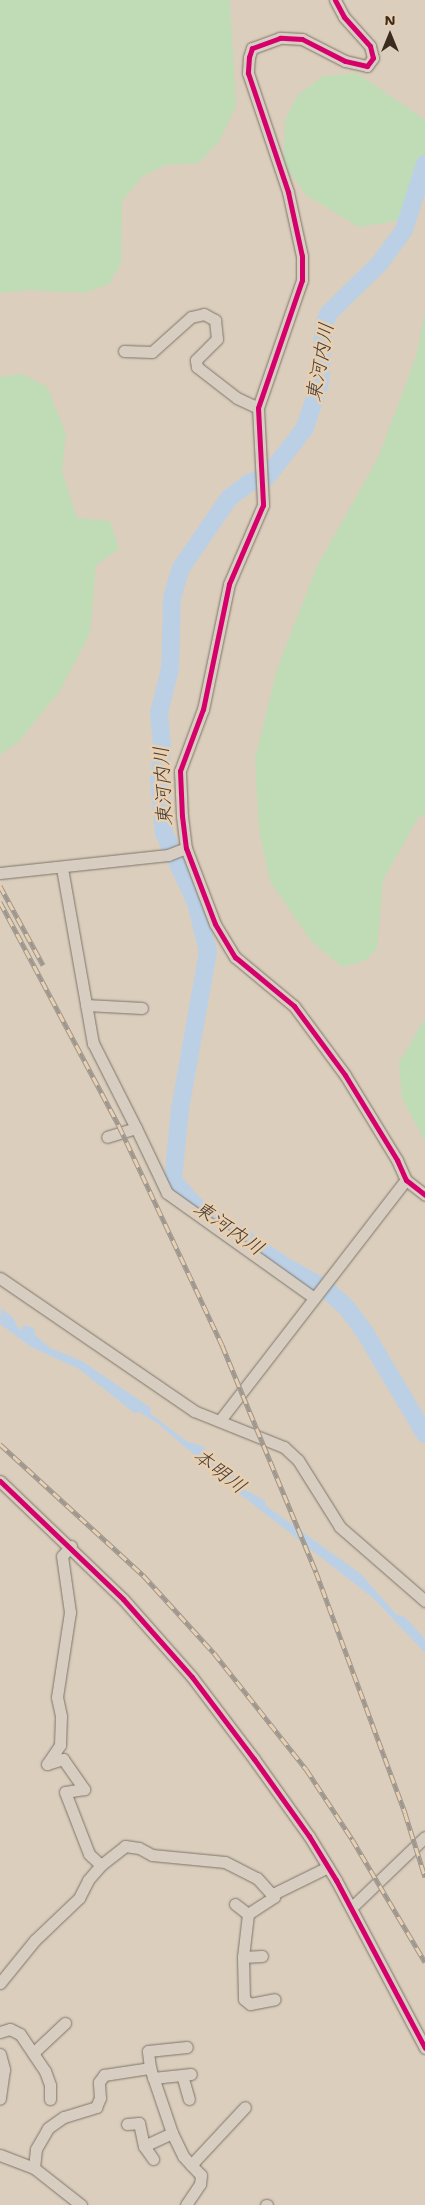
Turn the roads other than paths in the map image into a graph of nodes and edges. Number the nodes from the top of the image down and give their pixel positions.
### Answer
1 (335, 0) edge
2 (124, 351) dead end
3 (258, 408) junction
4 (185, 849) junction
5 (62, 868) junction
6 (0, 873) edge
7 (86, 1005) junction
8 (142, 1008) dead end
9 (136, 1128) junction
10 (107, 1137) dead end
11 (406, 1180) junction
12 (425, 1195) edge
13 (0, 1278) edge
14 (316, 1294) junction
15 (221, 1420) junction
16 (0, 1481) edge
17 (71, 1546) junction
18 (425, 1601) edge
19 (425, 1837) edge
20 (226, 1862) junction
21 (202, 1864) dead end
22 (101, 1865) junction
23 (328, 1868) junction
24 (274, 1897) junction
25 (235, 1904) dead end
26 (352, 1907) junction
27 (248, 1914) junction
28 (262, 1956) dead end
29 (243, 1958) junction
30 (0, 1983) edge
31 (275, 1999) dead end
32 (65, 2023) dead end
33 (0, 2032) edge
34 (187, 2047) dead end
35 (425, 2048) edge
36 (33, 2053) junction
37 (0, 2054) edge
38 (151, 2073) junction
39 (0, 2098) edge
40 (50, 2099) dead end
41 (189, 2099) dead end
42 (245, 2107) dead end
43 (127, 2124) dead end
44 (172, 2133) junction
45 (144, 2146) junction
46 (0, 2155) edge
47 (153, 2159) dead end
48 (191, 2165) junction
49 (34, 2168) junction
50 (81, 2205) edge
51 (186, 2205) edge

1 - 3 street
2 - 3 street
3 - 4 street
4 - 5 street
4 - 11 street
5 - 6 street
5 - 7 street
7 - 8 street
7 - 9 street
9 - 10 street
9 - 14 street
11 - 12 street
11 - 14 street
13 - 15 street
14 - 15 street
15 - 18 street
16 - 17 street
17 - 22 street
17 - 23 street
19 - 26 street
20 - 21 street
20 - 22 street
20 - 24 street
22 - 30 street
23 - 24 street
23 - 26 street
24 - 27 street
25 - 27 street
26 - 35 street
27 - 29 street
28 - 29 street
29 - 31 street
32 - 36 street
33 - 36 street
34 - 38 street
36 - 40 street
37 - 39 street
38 - 41 street
38 - 44 street
38 - 49 street
42 - 48 street
43 - 45 street
44 - 45 street
44 - 48 street
45 - 47 street
46 - 49 street
48 - 51 street
49 - 50 street

